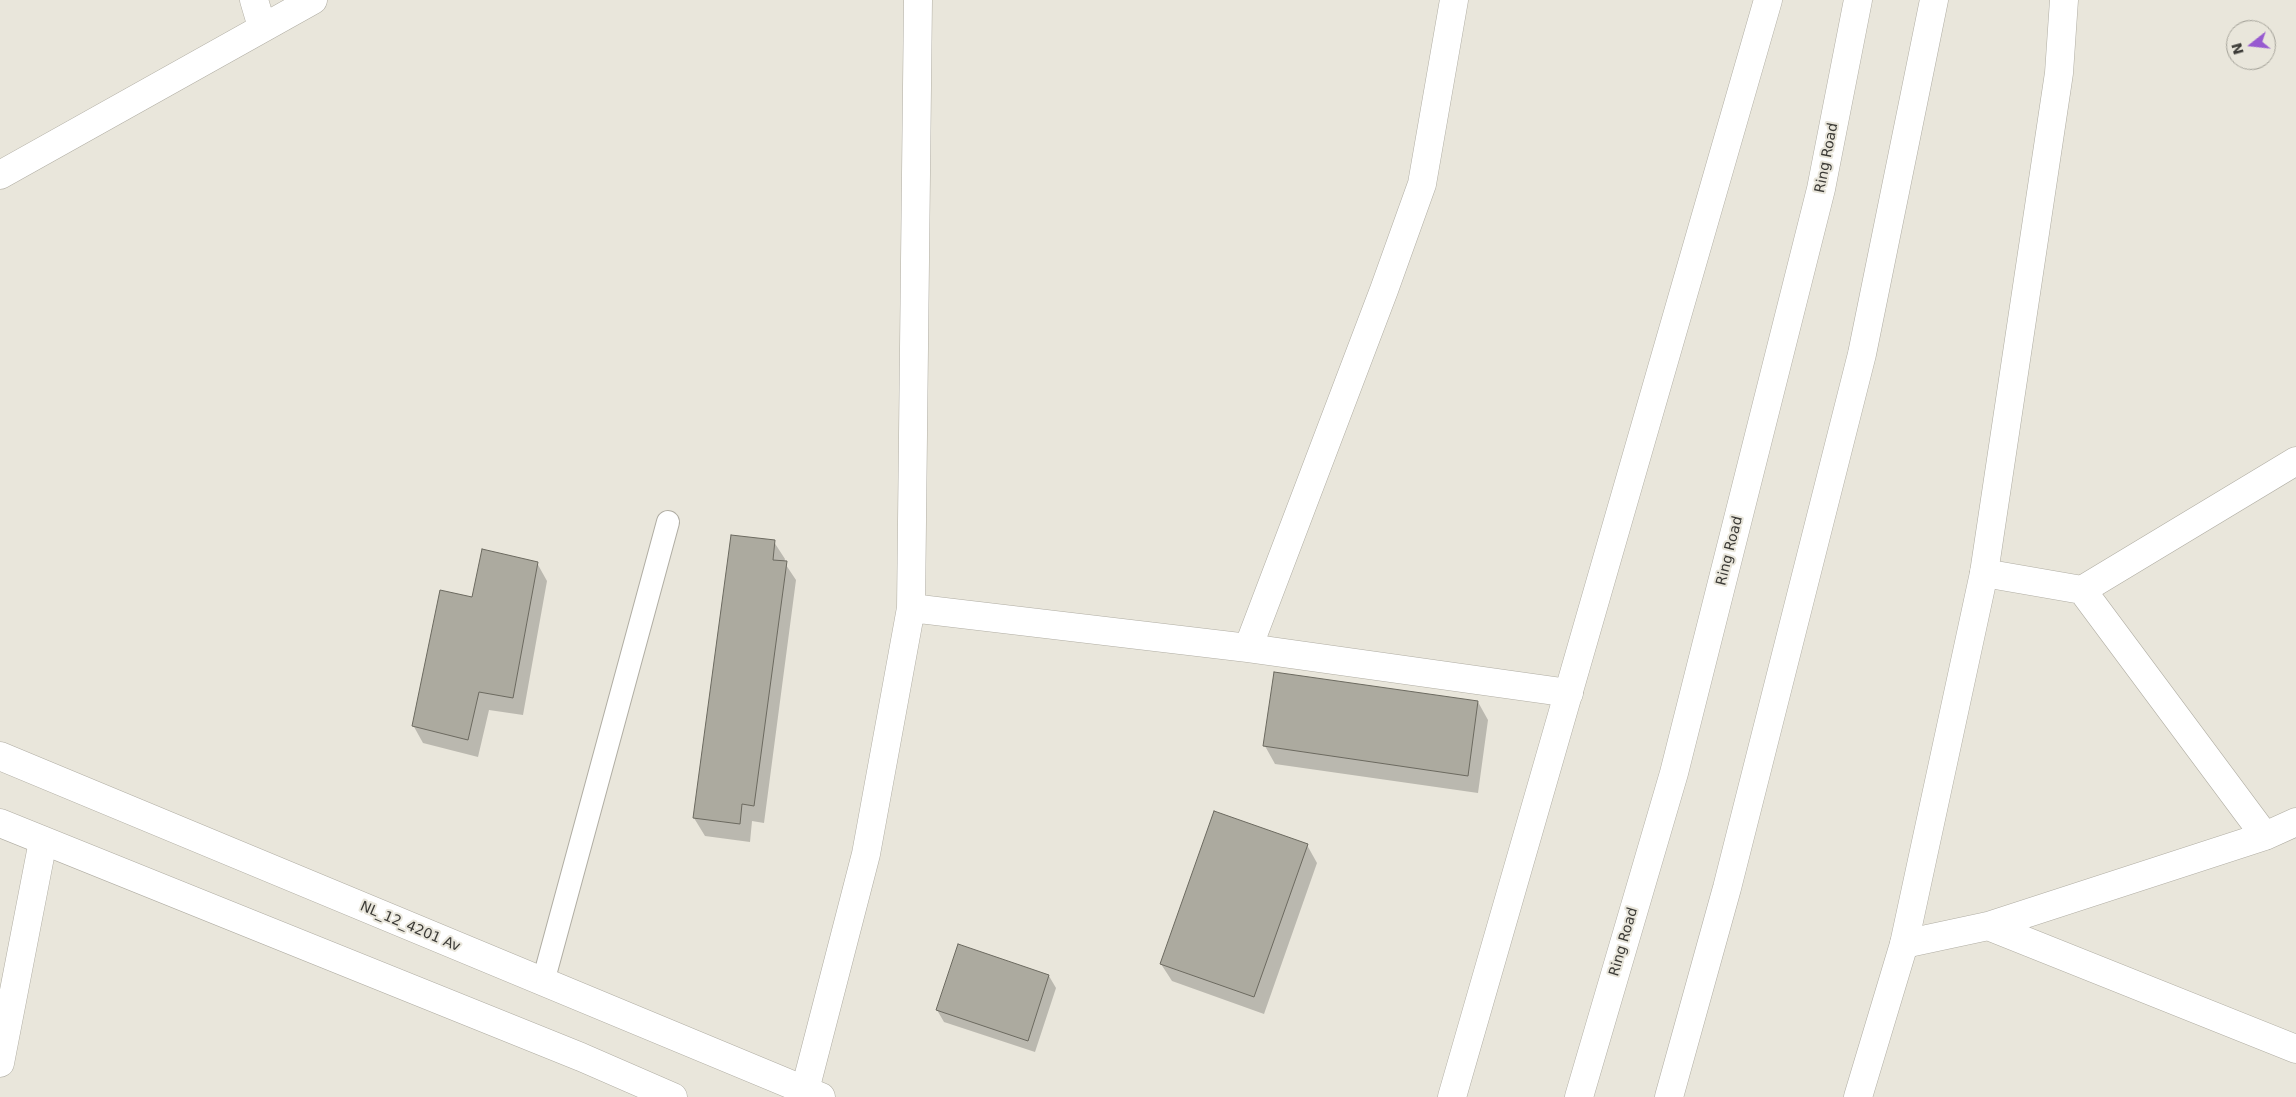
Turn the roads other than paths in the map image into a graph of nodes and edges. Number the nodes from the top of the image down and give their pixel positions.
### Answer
1 (254, 0) edge
2 (313, 0) edge
3 (918, 0) edge
4 (1454, 0) edge
5 (1768, 0) edge
6 (1858, 0) edge
7 (1934, 0) edge
8 (2064, 0) edge
9 (262, 27) junction
10 (0, 175) edge
11 (2296, 461) edge
12 (668, 522) dead end
13 (1984, 573) junction
14 (2082, 590) junction
15 (910, 608) junction
16 (1248, 648) junction
17 (1569, 693) junction
18 (0, 756) edge
19 (2296, 822) edge
20 (0, 823) edge
21 (2265, 836) junction
22 (43, 841) junction
23 (1988, 926) junction
24 (1904, 944) junction
25 (543, 982) junction
26 (2296, 1049) edge
27 (0, 1062) edge
28 (813, 1094) edge
29 (673, 1097) edge
30 (1452, 1097) edge
31 (1579, 1097) edge
32 (1669, 1097) edge
33 (1858, 1097) edge

1 - 9 main road
2 - 9 main road
3 - 15 main road
4 - 16 main road
5 - 17 main road
6 - 31 main road, Ring Road
7 - 32 main road
8 - 13 main road
9 - 10 main road
11 - 14 main road
12 - 25 lane
13 - 14 main road
13 - 24 main road
14 - 21 main road
15 - 16 main road
15 - 28 main road
16 - 17 main road
17 - 30 main road
18 - 25 main road, NL_12_4201 Av
19 - 21 main road
20 - 22 main road
21 - 23 main road
22 - 27 main road
22 - 29 main road
23 - 24 main road
23 - 26 main road
24 - 33 main road
25 - 28 main road, NL_12_4201 Av

